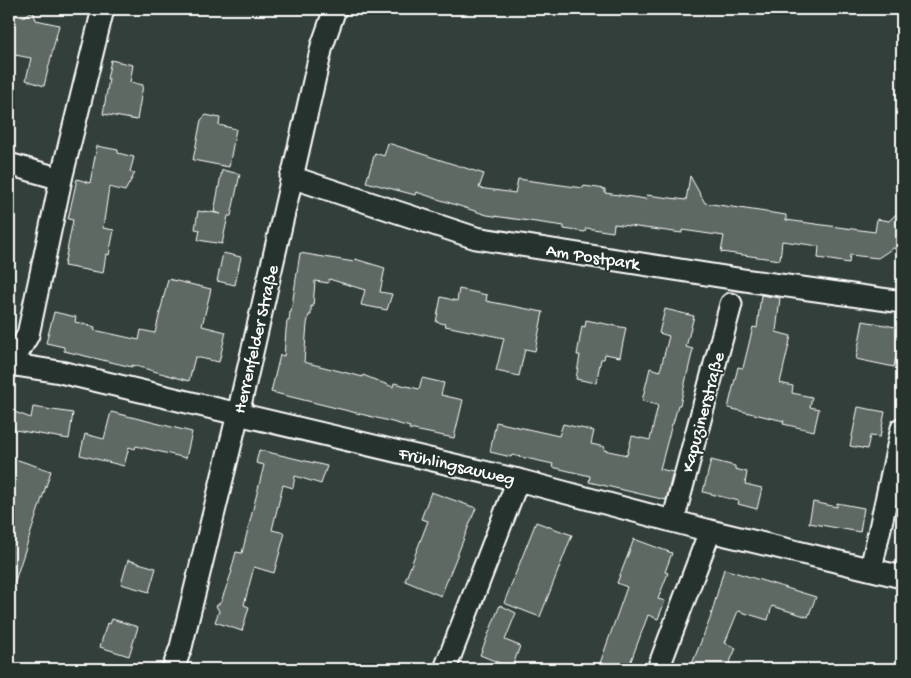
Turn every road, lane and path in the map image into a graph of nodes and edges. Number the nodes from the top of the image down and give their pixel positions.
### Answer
1 (103, 9) edge
2 (335, 9) edge
3 (9, 164) edge
4 (291, 177) junction
5 (61, 179) junction
6 (902, 302) edge
7 (731, 304) dead end
8 (10, 365) edge
9 (238, 414) junction
10 (902, 428) edge
11 (518, 480) junction
12 (673, 521) junction
13 (710, 531) junction
14 (871, 569) junction
15 (902, 577) edge
16 (173, 669) edge
17 (445, 669) edge
18 (658, 669) edge

1 - 5 street
2 - 4 street, Herrenfelder Straße
3 - 5 street
4 - 6 street, Am Postpark
4 - 9 street, Herrenfelder Straße
5 - 8 street
7 - 12 street, Kapuzinerstraße
8 - 9 street, Frühlingsauweg
9 - 11 street, Frühlingsauweg
9 - 16 street, Herrenfelder Straße
10 - 14 street
11 - 12 street, Frühlingsauweg
11 - 17 street
12 - 13 street, Frühlingsauweg
13 - 14 street, Frühlingsauweg
13 - 18 street
14 - 15 street, Frühlingsauweg

